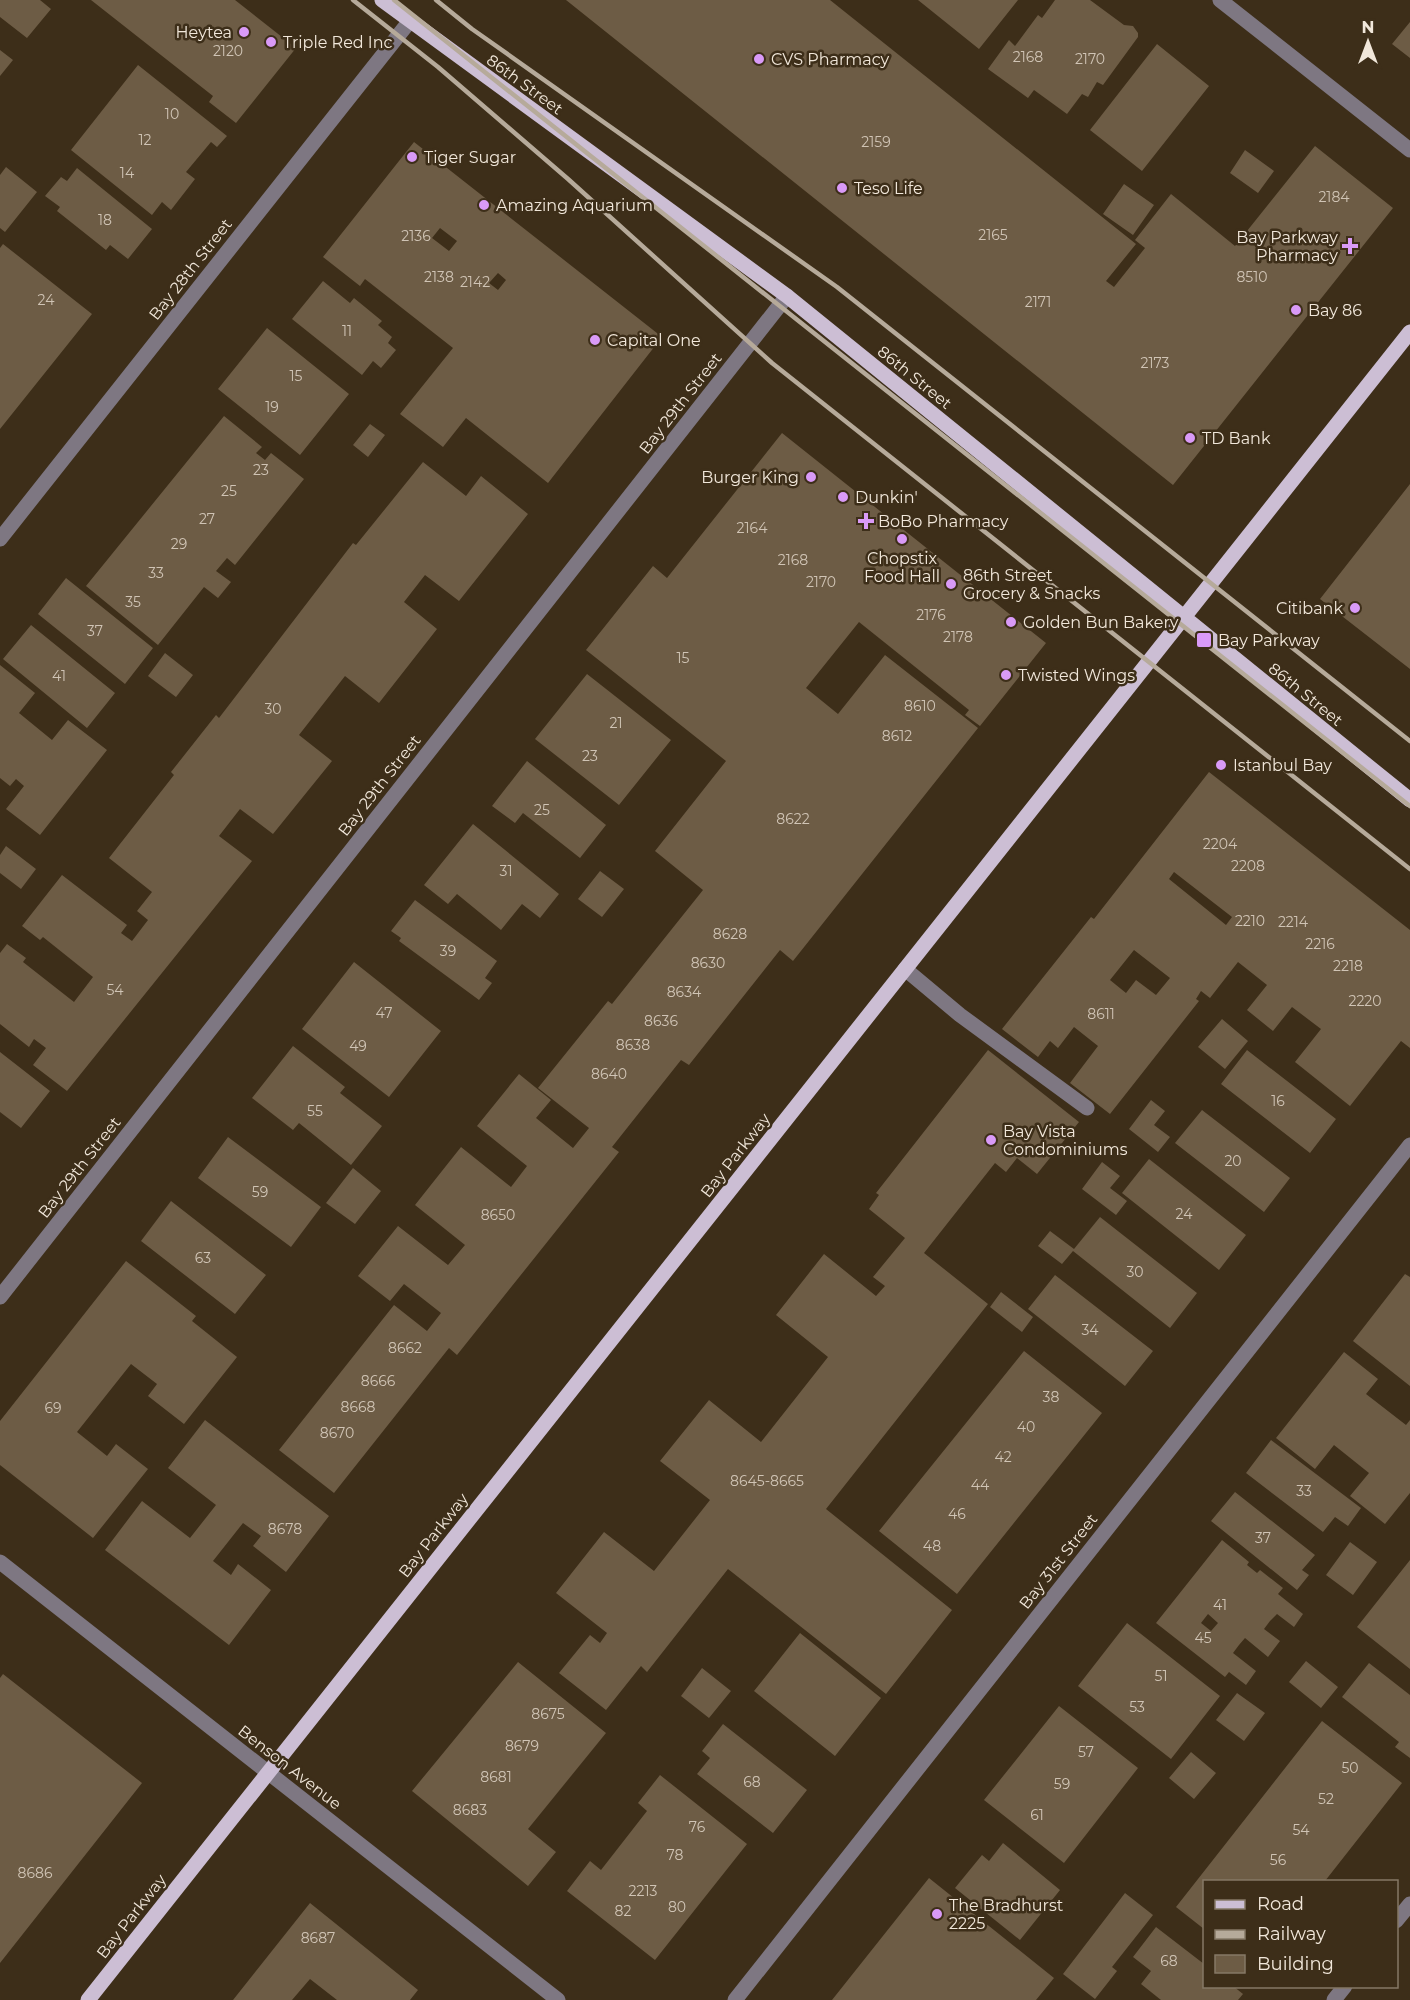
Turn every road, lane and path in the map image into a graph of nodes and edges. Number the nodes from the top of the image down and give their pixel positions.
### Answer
1 (382, 0) edge
2 (1220, 0) edge
3 (409, 21) junction
4 (1410, 150) edge
5 (787, 296) junction
6 (1410, 332) edge
7 (0, 539) edge
8 (1183, 618) junction
9 (1410, 800) edge
10 (905, 969) junction
11 (1087, 1108) dead end
12 (1410, 1144) edge
13 (0, 1297) edge
14 (0, 1562) edge
15 (268, 1773) junction
16 (1410, 1904) edge
17 (1398, 1919) edge
18 (1343, 1988) edge
19 (88, 2000) edge
20 (558, 2000) edge
21 (735, 2000) edge
22 (1334, 2000) edge

1 - 3 main road, 86th Street
2 - 4 street
3 - 5 main road, 86th Street
3 - 7 street, Bay 28th Street
5 - 8 main road, 86th Street
5 - 13 street, Bay 29th Street
6 - 8 main road, Bay Parkway
8 - 9 main road, 86th Street
8 - 10 main road, Bay Parkway
10 - 11 street
10 - 15 main road, Bay Parkway
12 - 21 street, Bay 31st Street
14 - 15 street, Benson Avenue
15 - 19 main road, Bay Parkway
15 - 20 street, Benson Avenue
16 - 17 street
18 - 22 street

